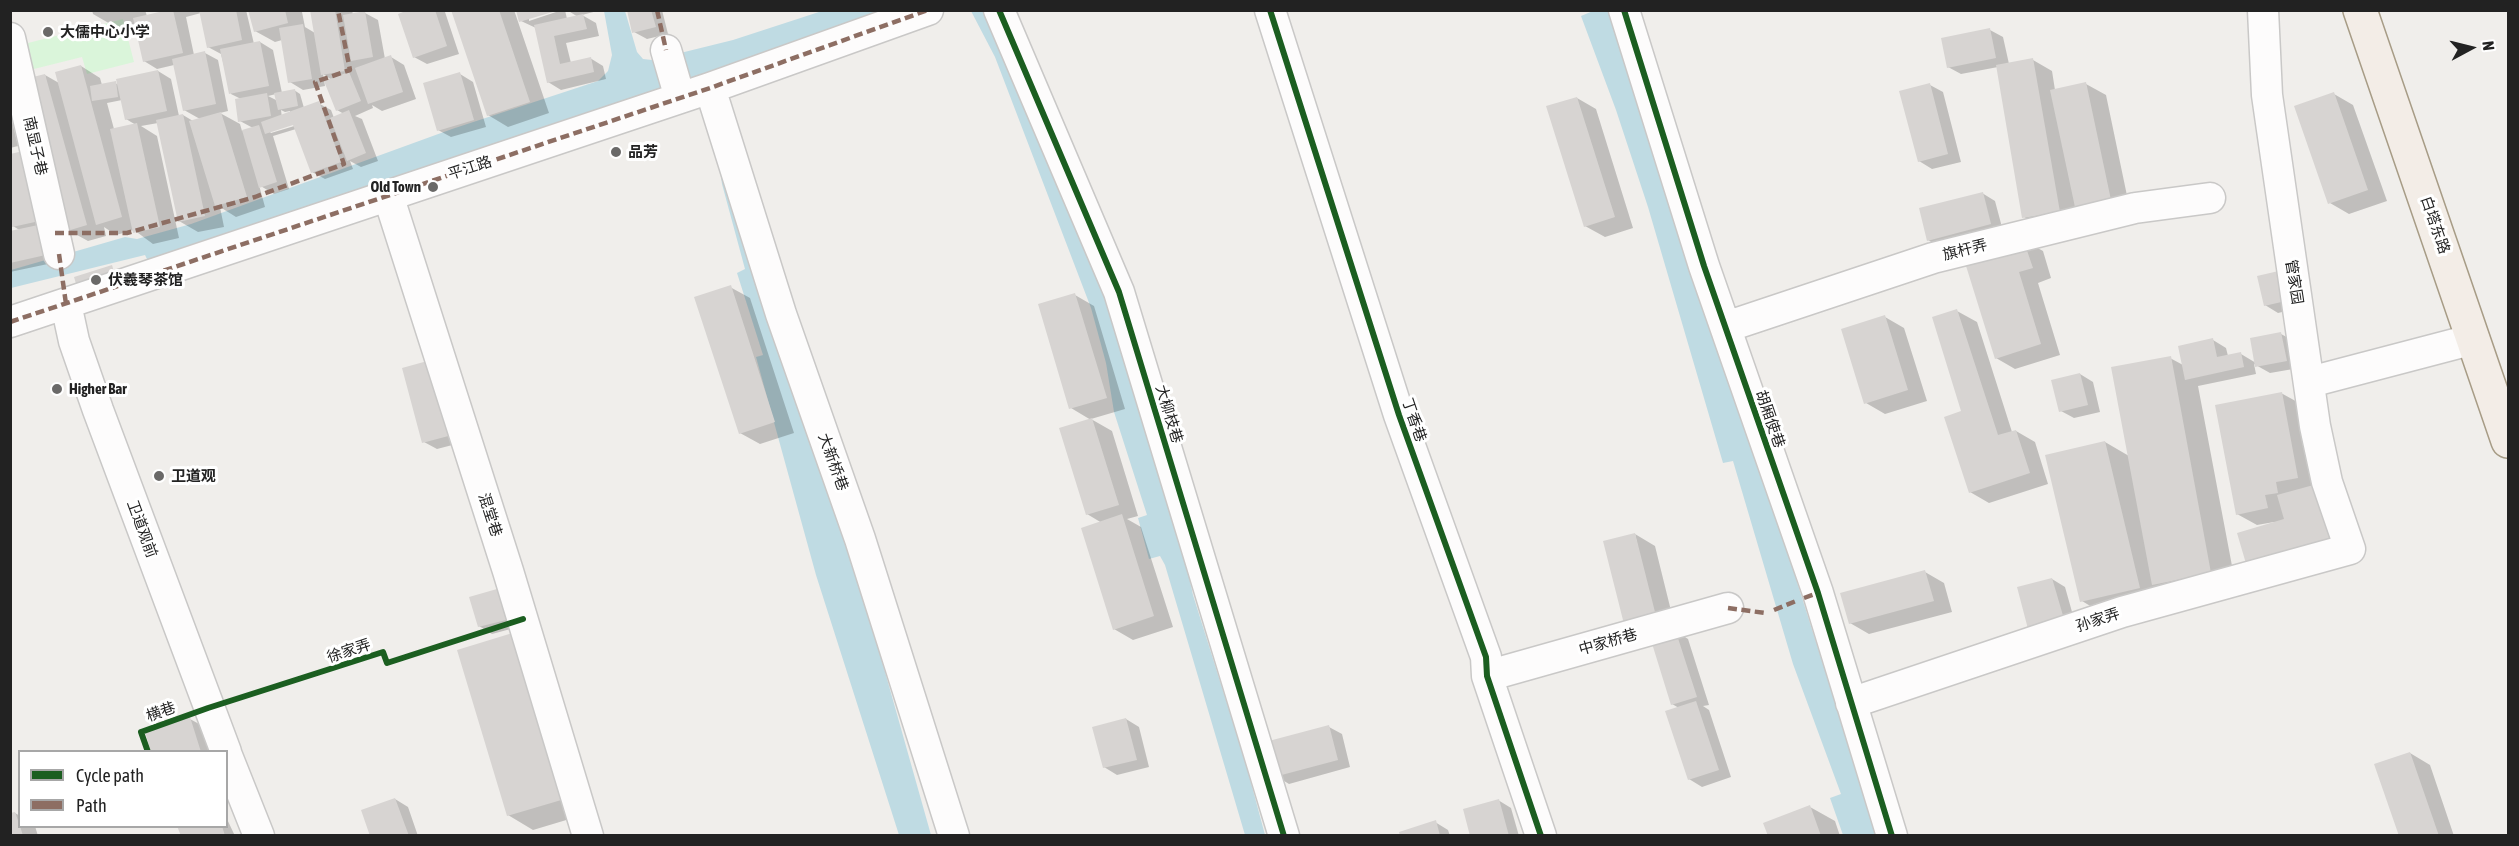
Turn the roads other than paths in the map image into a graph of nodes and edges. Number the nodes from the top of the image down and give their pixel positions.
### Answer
1 (928, 10) edge
2 (999, 10) edge
3 (1270, 10) edge
4 (1624, 10) edge
5 (2263, 10) edge
6 (2360, 10) edge
7 (10, 38) edge
8 (666, 50) dead end
9 (693, 92) junction
10 (388, 195) junction
11 (2210, 198) dead end
12 (59, 254) dead end
13 (66, 304) junction
14 (10, 322) edge
15 (1726, 327) junction
16 (2474, 339) junction
17 (2310, 382) junction
18 (2508, 441) edge
19 (2350, 549) joint
20 (1728, 608) dead end
21 (1487, 676) junction
22 (1851, 703) junction
23 (225, 750) edge
24 (228, 757) edge
25 (259, 836) edge
26 (588, 836) edge
27 (954, 836) edge
28 (1284, 836) edge
29 (1541, 836) edge
30 (1892, 836) edge

1 - 9 street, 平江路
2 - 28 street, 大柳枝巷
3 - 21 street, 丁香巷
4 - 15 street, 胡厢使巷
5 - 17 street, 管家园
6 - 16 main road, 白塔东路
7 - 12 street, 南显子巷
8 - 9 street, 大新桥巷
9 - 10 street, 平江路
9 - 27 street, 大新桥巷
10 - 13 street, 平江路
10 - 26 street, 混堂巷
11 - 15 street, 旗杆弄
13 - 14 street, 平江路
13 - 23 street, 卫道观前
15 - 22 street, 胡厢使巷
16 - 17 street
16 - 18 main road, 白塔东路
17 - 19 street, 管家园
19 - 22 street, 孙家弄
20 - 21 street, 中家桥巷
21 - 29 street, 丁香巷
22 - 30 street, 胡厢使巷
24 - 25 street, 卫道观前

